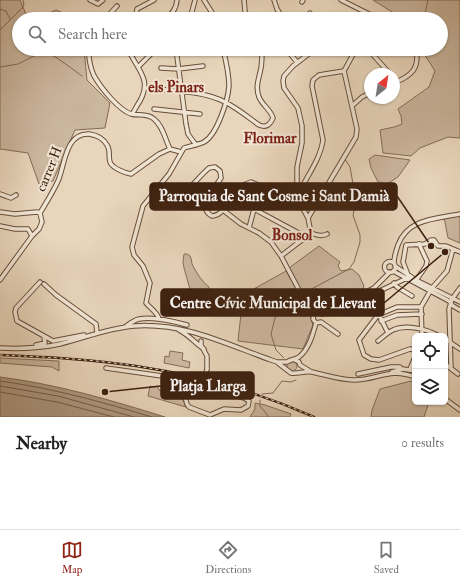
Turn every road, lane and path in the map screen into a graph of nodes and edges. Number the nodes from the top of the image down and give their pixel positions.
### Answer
1 (90, 0) edge
2 (103, 0) edge
3 (154, 0) edge
4 (177, 0) edge
5 (195, 0) edge
6 (244, 0) edge
7 (274, 0) edge
8 (341, 0) edge
9 (206, 1) edge
10 (117, 6) dead end
11 (111, 12) edge
12 (136, 12) edge
13 (172, 12) edge
14 (192, 12) edge
15 (212, 12) edge
16 (245, 12) edge
17 (279, 12) edge
18 (365, 12) edge
19 (91, 56) edge
20 (132, 56) edge
21 (149, 56) edge
22 (177, 56) edge
23 (224, 56) edge
24 (262, 56) edge
25 (292, 56) edge
26 (305, 56) edge
27 (352, 56) edge
28 (374, 56) edge
29 (416, 56) edge
30 (297, 62) junction
31 (203, 66) dead end
32 (138, 67) junction
33 (161, 68) dead end
34 (385, 68) edge
35 (178, 69) junction
36 (344, 71) junction
37 (400, 80) edge
38 (145, 88) junction
39 (181, 92) junction
40 (364, 96) edge
41 (226, 102) junction
42 (352, 106) junction
43 (154, 110) dead end
44 (184, 112) junction
45 (132, 114) junction
46 (200, 114) dead end
47 (196, 145) junction
48 (170, 149) junction
49 (181, 152) junction
50 (299, 190) junction
51 (0, 194) edge
52 (16, 195) dead end
53 (152, 195) junction
54 (296, 201) junction
55 (223, 210) junction
56 (0, 212) edge
57 (40, 213) junction
58 (460, 214) edge
59 (308, 218) junction
60 (0, 226) edge
61 (249, 228) junction
62 (311, 233) junction
63 (327, 234) dead end
64 (32, 236) junction
65 (306, 237) junction
66 (419, 244) junction
67 (452, 249) junction
68 (460, 252) edge
69 (281, 256) junction
70 (394, 257) junction
71 (389, 261) junction
72 (395, 265) junction
73 (385, 269) junction
74 (391, 272) junction
75 (385, 276) junction
76 (408, 276) junction
77 (0, 280) edge
78 (415, 281) junction
79 (394, 283) junction
80 (460, 288) edge
81 (431, 290) junction
82 (412, 296) dead end
83 (370, 297) junction
84 (451, 301) junction
85 (460, 302) edge
86 (421, 307) junction
87 (150, 309) junction
88 (460, 310) edge
89 (336, 311) dead end
90 (316, 313) junction
91 (322, 314) junction
92 (422, 314) junction
93 (378, 315) junction
94 (147, 319) junction
95 (159, 319) junction
96 (381, 321) junction
97 (321, 322) junction
98 (136, 323) junction
99 (316, 323) junction
100 (187, 325) dead end
101 (124, 327) junction
102 (174, 328) junction
103 (422, 328) junction
104 (97, 333) junction
105 (196, 333) junction
106 (388, 333) junction
107 (422, 333) edge
108 (433, 333) edge
109 (92, 334) junction
110 (338, 334) dead end
111 (44, 336) junction
112 (209, 337) junction
113 (192, 340) junction
114 (201, 341) junction
115 (378, 341) dead end
116 (450, 342) junction
117 (0, 348) edge
118 (23, 348) junction
119 (204, 349) junction
120 (412, 349) edge
121 (460, 349) edge
122 (301, 355) junction
123 (295, 360) junction
124 (277, 362) junction
125 (287, 362) junction
126 (300, 364) junction
127 (448, 366) edge
128 (106, 368) dead end
129 (451, 368) junction
130 (286, 369) junction
131 (401, 369) junction
132 (412, 370) edge
133 (298, 372) junction
134 (311, 372) junction
135 (389, 373) junction
136 (358, 374) dead end
137 (458, 374) dead end
138 (412, 376) edge
139 (448, 401) edge
140 (460, 410) edge

1 - 2 street
3 - 12 street
4 - 13 street
5 - 14 street
6 - 16 street
7 - 17 street
8 - 18 street
9 - 15 street
10 - 11 street
19 - 45 street
20 - 32 street
21 - 32 street
22 - 35 street
23 - 41 street
24 - 41 street
25 - 30 street
26 - 30 street
27 - 36 street
28 - 34 street
29 - 37 street
30 - 50 street
31 - 35 street
32 - 38 street
33 - 35 street
35 - 39 street
36 - 42 street
36 - 50 street
38 - 39 street
38 - 45 street
39 - 41 street
39 - 44 street
40 - 42 street
41 - 47 street
42 - 59 street
43 - 44 street
44 - 46 street
44 - 47 street
45 - 48 street
47 - 49 street
48 - 49 street
48 - 57 street, carrer H
49 - 53 street
50 - 54 street
51 - 52 street
53 - 55 street
53 - 87 street
54 - 55 street
54 - 59 street
55 - 61 street
56 - 57 street
57 - 64 street
58 - 70 street
59 - 62 street
60 - 64 street
61 - 65 street
61 - 69 street
62 - 63 street
62 - 65 street
64 - 77 street
65 - 69 street
66 - 67 street
66 - 76 street
66 - 78 street
67 - 68 street
67 - 81 street
69 - 90 street
70 - 71 street
70 - 72 street
71 - 72 street
71 - 73 street
72 - 74 street
72 - 76 street
73 - 74 street
73 - 75 street
74 - 75 street
74 - 76 street
75 - 91 street
76 - 78 street
76 - 79 street
78 - 81 street
79 - 82 street
79 - 83 street
80 - 84 street
81 - 84 street
81 - 86 street
83 - 89 street
83 - 93 street
84 - 85 street
84 - 88 street
84 - 116 street
86 - 92 street
86 - 93 street
87 - 94 street
87 - 95 street
90 - 91 street
90 - 99 street
91 - 97 street
92 - 96 street
92 - 103 street
93 - 96 street
93 - 120 street
94 - 95 street
94 - 98 street
95 - 100 street
96 - 106 street
97 - 99 street
97 - 110 street
98 - 101 street
98 - 101 street
98 - 102 street
99 - 122 street
101 - 104 street
102 - 105 street
102 - 113 street
103 - 106 street
103 - 107 street
103 - 108 street
104 - 109 street
104 - 111 street
105 - 112 street
105 - 113 street
106 - 115 street
109 - 111 street
109 - 118 street
111 - 118 street
112 - 114 street
112 - 124 street
113 - 114 street
113 - 119 street
114 - 119 street
116 - 121 street
116 - 129 street
117 - 118 street
119 - 128 street, bridge
122 - 123 street
122 - 126 street
123 - 125 street
123 - 126 street
124 - 125 street
124 - 130 street
125 - 130 street
126 - 133 street
126 - 134 street
127 - 129 street
129 - 137 street
130 - 133 street
131 - 132 street
131 - 135 street
131 - 136 street
133 - 134 street
134 - 135 street
135 - 138 street
139 - 140 street

